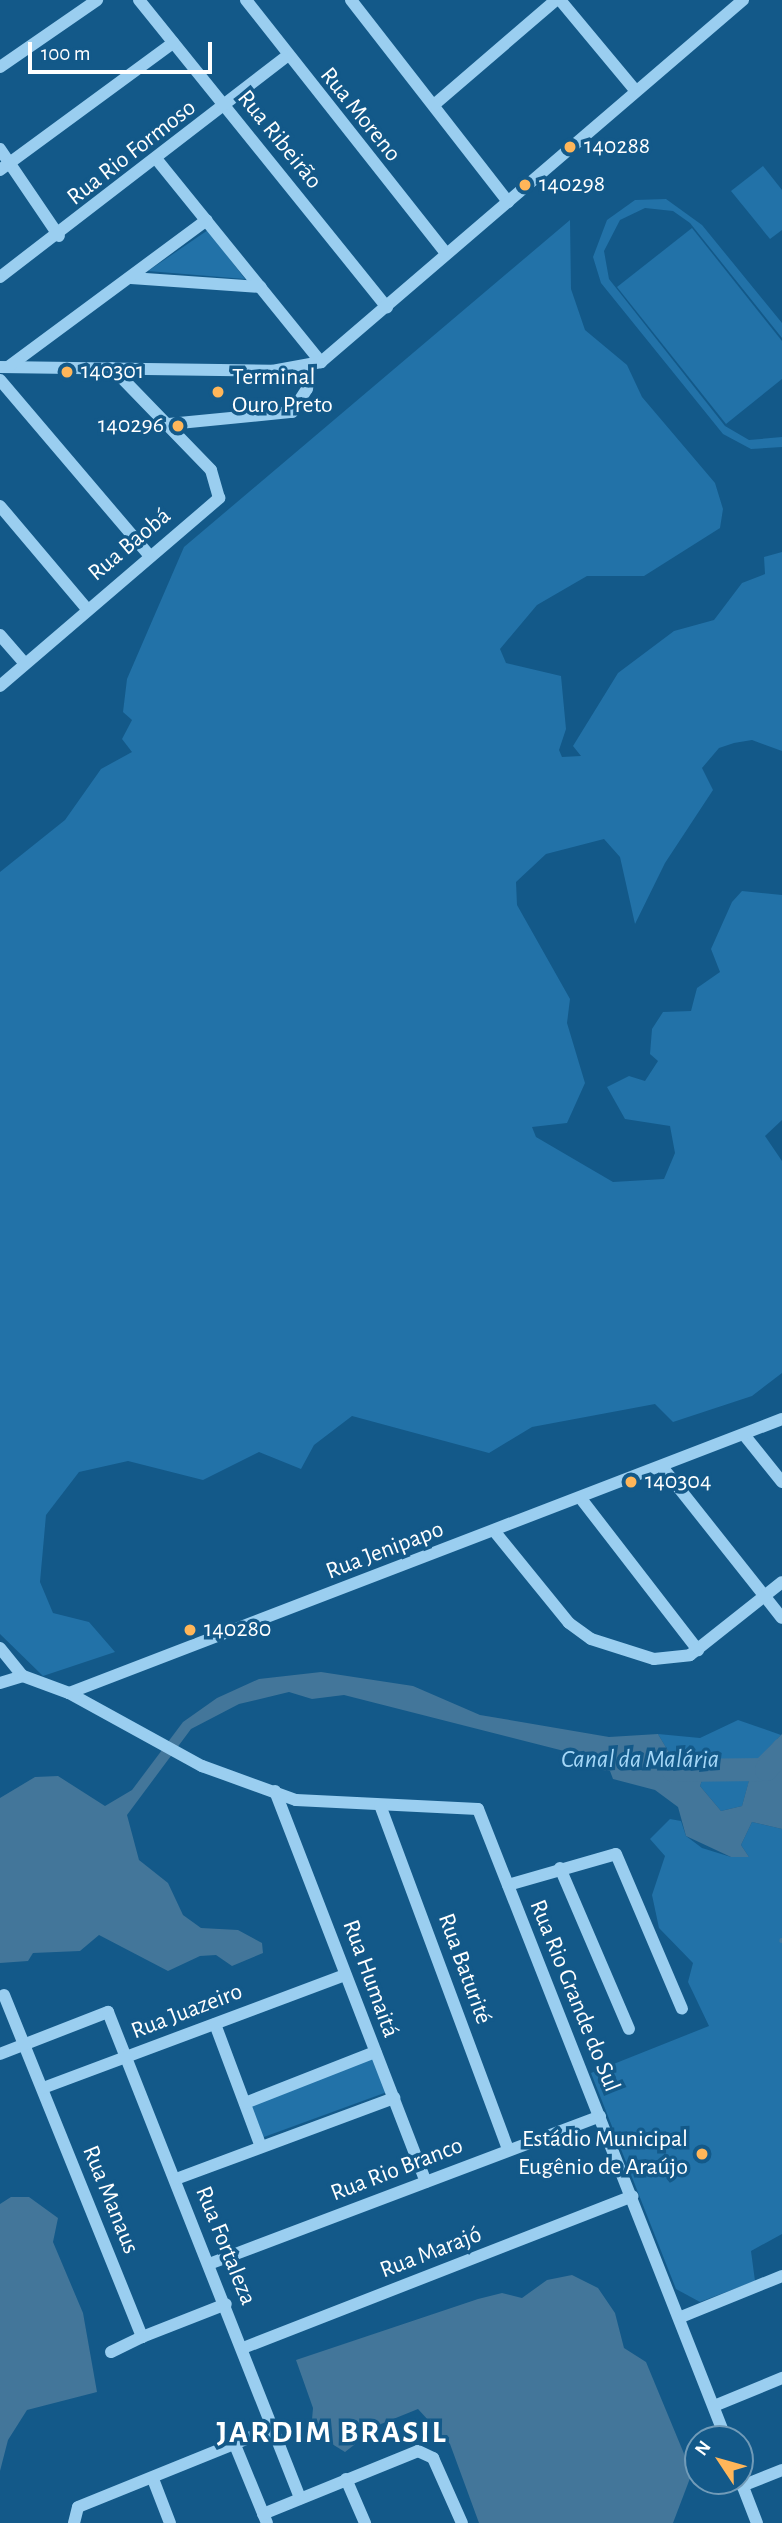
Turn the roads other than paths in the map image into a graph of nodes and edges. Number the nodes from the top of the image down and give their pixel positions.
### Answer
1 (97, 0) edge
2 (139, 0) edge
3 (246, 0) edge
4 (558, 0) edge
5 (743, 0) edge
6 (359, 3) edge
7 (173, 43) junction
8 (286, 57) junction
9 (0, 67) edge
10 (635, 90) junction
11 (435, 104) junction
12 (225, 107) junction
13 (0, 149) edge
14 (158, 162) junction
15 (5, 167) edge
16 (508, 202) junction
17 (207, 220) junction
18 (59, 236) junction
19 (446, 253) junction
20 (0, 277) edge
21 (131, 278) junction
22 (261, 287) junction
23 (387, 307) junction
24 (316, 365) junction
25 (4, 367) edge
26 (112, 369) junction
27 (0, 380) edge
28 (169, 425) junction
29 (0, 506) edge
30 (150, 556) junction
31 (87, 609) junction
32 (0, 635) edge
33 (25, 664) junction
34 (0, 685) edge
35 (782, 1419) edge
36 (745, 1436) junction
37 (663, 1468) junction
38 (782, 1482) edge
39 (582, 1500) junction
40 (495, 1532) junction
41 (782, 1582) edge
42 (766, 1595) junction
43 (782, 1618) edge
44 (0, 1648) edge
45 (694, 1652) junction
46 (23, 1676) junction
47 (0, 1683) edge
48 (69, 1693) junction
49 (275, 1791) junction
50 (380, 1805) junction
51 (560, 1868) junction
52 (508, 1885) junction
53 (345, 1975) junction
54 (4, 1995) dead end
55 (682, 2009) dead end
56 (215, 2024) junction
57 (629, 2029) dead end
58 (24, 2044) junction
59 (374, 2052) junction
60 (0, 2054) edge
61 (128, 2057) junction
62 (43, 2088) junction
63 (394, 2098) junction
64 (245, 2103) junction
65 (600, 2116) junction
66 (261, 2147) junction
67 (508, 2149) junction
68 (176, 2179) junction
69 (426, 2182) junction
70 (632, 2196) junction
71 (209, 2264) junction
72 (782, 2276) edge
73 (226, 2304) junction
74 (681, 2317) junction
75 (142, 2337) junction
76 (243, 2348) junction
77 (111, 2352) dead end
78 (782, 2378) edge
79 (714, 2406) junction
80 (721, 2425) edge
81 (274, 2428) junction
82 (234, 2445) junction
83 (782, 2470) edge
84 (153, 2479) junction
85 (346, 2479) junction
86 (754, 2479) edge
87 (746, 2495) edge
88 (300, 2498) junction
89 (265, 2518) edge
90 (73, 2523) edge
91 (170, 2523) edge
92 (365, 2523) edge
93 (462, 2523) edge
94 (757, 2523) edge

1 - 9 street
2 - 7 street, Rua Ribeirão
3 - 8 street, Rua Moreno
4 - 10 street
4 - 11 street
5 - 10 street
6 - 11 street
7 - 12 street, Rua Ribeirão
7 - 15 street
8 - 12 street, Rua Rio Formoso
8 - 19 street, Rua Moreno
10 - 16 street
11 - 16 street
12 - 14 street, Rua Rio Formoso
12 - 23 street, Rua Ribeirão
13 - 15 street
14 - 17 street
14 - 18 street, Rua Rio Formoso
15 - 18 street
16 - 19 street
17 - 21 street
17 - 22 street
18 - 20 street, Rua Rio Formoso
19 - 23 street
21 - 22 street
21 - 25 street
22 - 24 street
23 - 24 street
24 - 26 street
24 - 28 street
25 - 26 street
26 - 28 street, Rua Baobá
27 - 30 street
28 - 30 street, Rua Baobá
29 - 31 street
30 - 31 street, Rua Baobá
31 - 33 street, Rua Baobá
32 - 33 street
33 - 34 street, Rua Baobá
35 - 36 street, Rua Jenipapo
36 - 37 street, Rua Jenipapo
36 - 38 street
37 - 39 street, Rua Jenipapo
37 - 42 street
39 - 40 street, Rua Jenipapo
39 - 45 street
40 - 45 street
40 - 48 street, Rua Jenipapo
41 - 42 street
42 - 43 street
42 - 45 street
44 - 46 street
46 - 47 street
46 - 48 street
48 - 49 street
49 - 50 street
49 - 53 street, Rua Humaitá
50 - 52 street, Rua Rio Grande do Sul
50 - 67 street, Rua Baturité
51 - 52 street
51 - 55 street
51 - 57 street
52 - 65 street, Rua Rio Grande do Sul
53 - 56 street, Rua Juazeiro
53 - 59 street, Rua Humaitá
54 - 58 street, Rua Manaus
56 - 61 street, Rua Juazeiro
56 - 64 street
58 - 60 street
58 - 61 street, Rua Fortaleza
58 - 62 street, Rua Manaus
59 - 63 street, Rua Humaitá
59 - 64 street
61 - 62 street, Rua Juazeiro
61 - 68 street, Rua Fortaleza
62 - 75 street, Rua Manaus
63 - 66 street
63 - 69 street, Rua Humaitá
64 - 66 street
65 - 67 street, Rua Rio Branco
65 - 70 street, Rua Rio Grande do Sul
66 - 68 street
67 - 69 street, Rua Rio Branco
68 - 71 street, Rua Fortaleza
69 - 71 street, Rua Rio Branco
70 - 74 street, Rua Rio Grande do Sul
70 - 76 street, Rua Marajó
71 - 73 street, Rua Fortaleza
72 - 74 street
73 - 75 street
73 - 76 street, Rua Fortaleza
74 - 79 street, Rua Rio Grande do Sul
75 - 77 street
76 - 81 street, Rua Fortaleza
78 - 79 street
79 - 80 street, Rua Rio Grande do Sul
81 - 82 street
81 - 88 street, Rua Fortaleza
82 - 84 street
82 - 89 street
83 - 86 street
84 - 90 street
84 - 91 street
85 - 88 street
85 - 92 street
85 - 93 street
87 - 94 street
88 - 89 street

